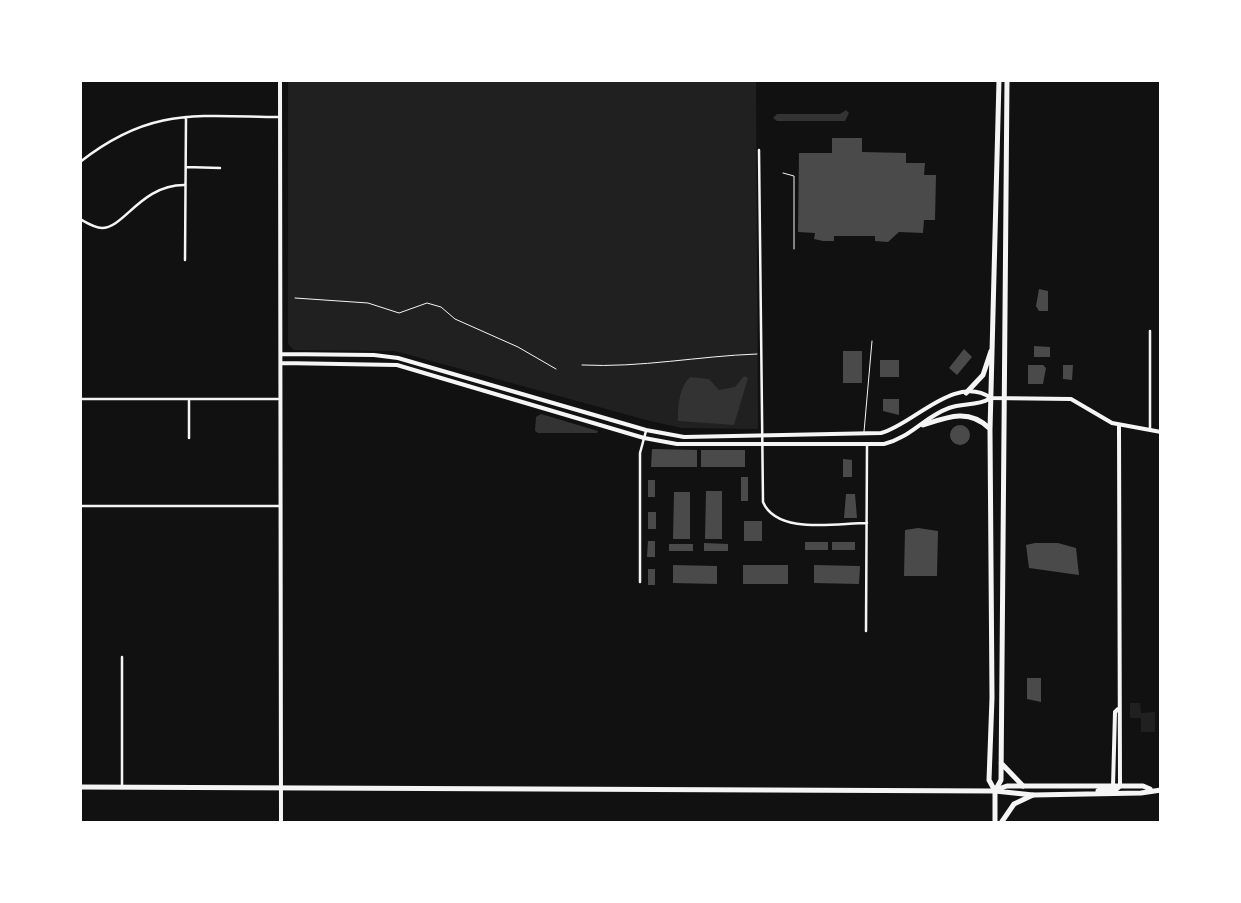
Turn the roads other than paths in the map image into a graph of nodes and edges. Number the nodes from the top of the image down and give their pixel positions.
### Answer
1 (280, 80) edge
2 (998, 80) edge
3 (1007, 80) edge
4 (186, 116) junction
5 (280, 116) junction
6 (759, 150) dead end
7 (80, 162) edge
8 (186, 167) junction
9 (220, 168) dead end
10 (783, 173) dead end
11 (186, 185) junction
12 (80, 220) edge
13 (794, 249) dead end
14 (185, 260) dead end
15 (1150, 331) dead end
16 (872, 341) dead end
17 (992, 348) junction
18 (1150, 353) junction
19 (1157, 353) dead end
20 (282, 354) junction
21 (282, 363) junction
22 (438, 369) junction
23 (436, 377) junction
24 (966, 393) junction
25 (991, 398) junction
26 (1006, 398) junction
27 (80, 399) edge
28 (189, 399) junction
29 (282, 399) junction
30 (923, 425) junction
31 (1118, 425) junction
32 (646, 430) junction
33 (990, 430) junction
34 (1150, 431) junction
35 (1161, 432) edge
36 (864, 434) junction
37 (762, 435) junction
38 (189, 438) dead end
39 (644, 438) junction
40 (762, 444) junction
41 (867, 445) junction
42 (82, 506) edge
43 (280, 506) junction
44 (866, 523) junction
45 (640, 582) dead end
46 (866, 631) dead end
47 (122, 657) dead end
48 (1001, 762) junction
49 (1022, 786) junction
50 (1116, 786) junction
51 (80, 788) edge
52 (122, 788) junction
53 (281, 788) junction
54 (995, 790) junction
55 (1151, 790) junction
56 (1161, 790) edge
57 (1090, 794) junction
58 (1032, 795) junction
59 (281, 823) edge
60 (998, 823) edge

1 - 5 street
2 - 17 main road
3 - 26 main road
4 - 5 street
4 - 7 street
4 - 8 street
5 - 20 street
6 - 37 street
8 - 9 street
8 - 11 street
10 - 13 lane
11 - 12 street
11 - 14 street
15 - 18 street
16 - 36 lane
17 - 24 main road
17 - 25 main road
18 - 19 street
18 - 34 street
20 - 21 street
20 - 22 street
21 - 23 street
21 - 29 street
22 - 23 street
22 - 32 street
23 - 39 street
24 - 25 street
24 - 36 street
25 - 26 street
25 - 30 street
25 - 33 main road
26 - 31 street
26 - 48 main road
27 - 28 street
28 - 29 street
28 - 38 street
29 - 43 street
30 - 33 main road
30 - 41 street
31 - 34 street
31 - 50 street
32 - 37 street
32 - 39 street
33 - 54 main road
34 - 35 street
36 - 37 street
37 - 40 street
39 - 40 street
39 - 45 street
40 - 41 street
40 - 44 street
41 - 44 street
42 - 43 street
43 - 53 street
44 - 46 street
47 - 52 street
48 - 49 main road
48 - 54 main road
49 - 50 main road
49 - 54 main road
50 - 55 main road
50 - 57 main road
51 - 52 main road
52 - 53 main road
53 - 54 main road
53 - 59 street
54 - 58 main road
54 - 60 main road
55 - 56 main road
55 - 57 main road
57 - 58 main road
58 - 60 main road

